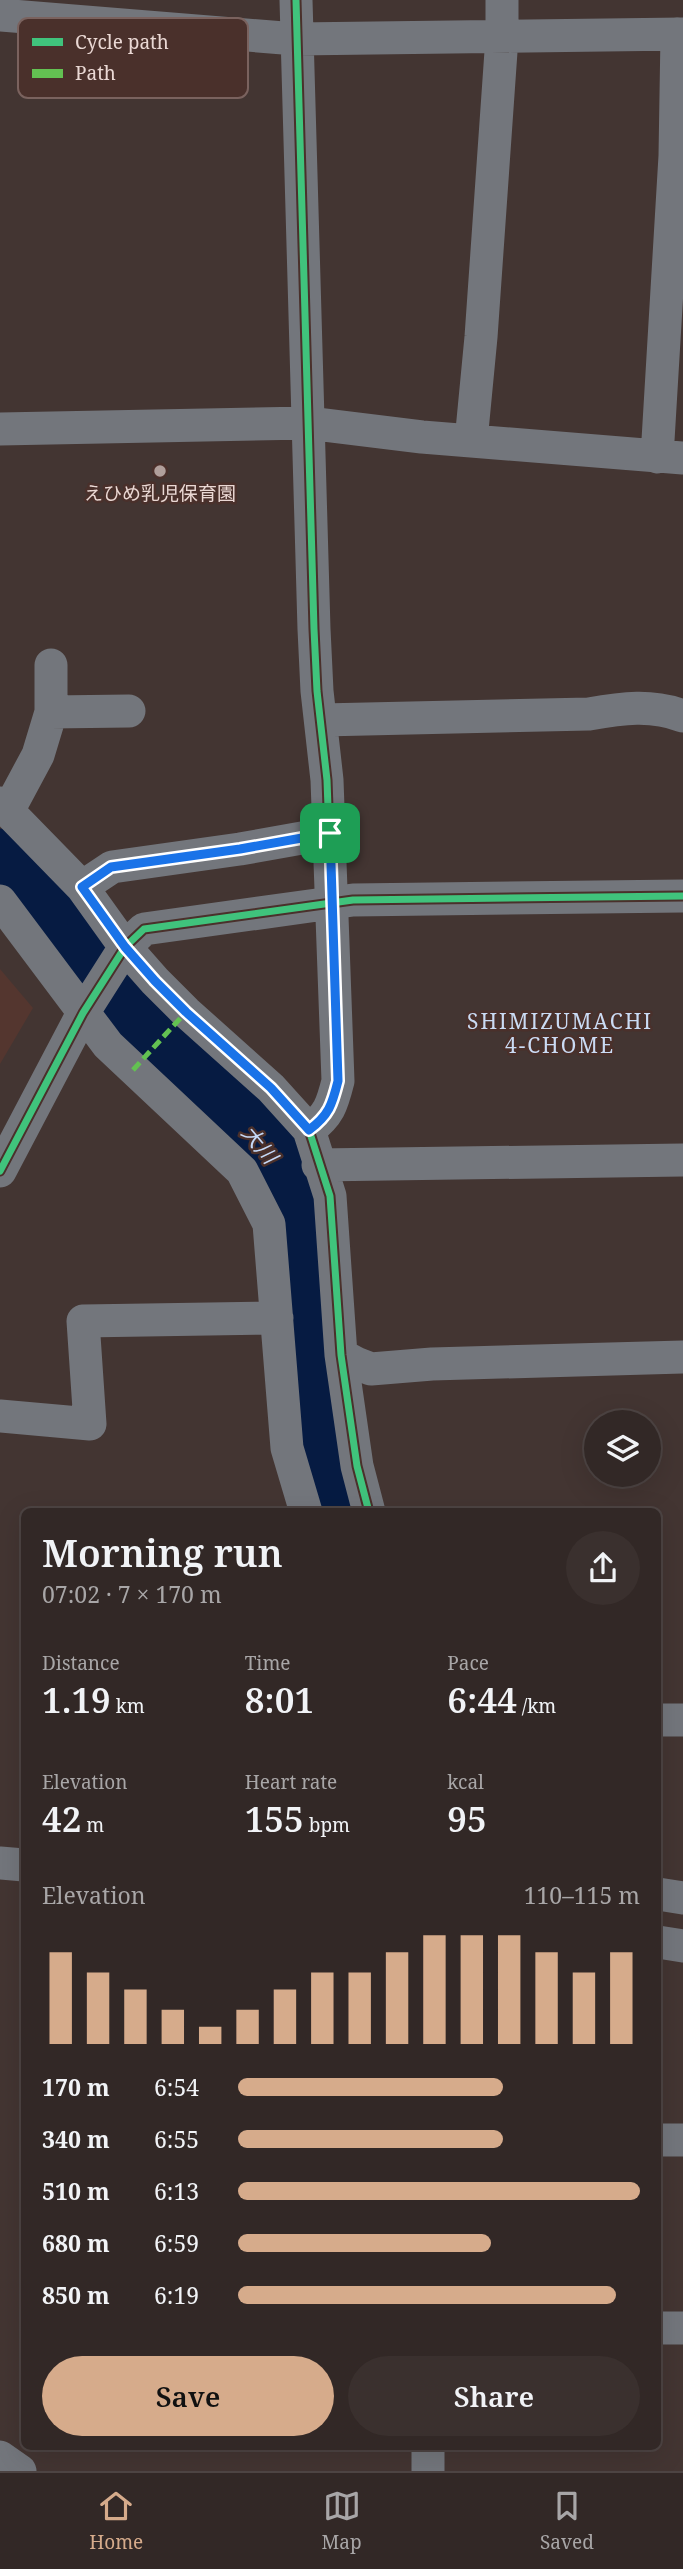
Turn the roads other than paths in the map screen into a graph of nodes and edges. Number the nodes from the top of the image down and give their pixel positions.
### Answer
1 (296, 0) edge
2 (502, 0) edge
3 (0, 15) edge
4 (36, 18) edge
5 (680, 34) edge
6 (248, 36) edge
7 (502, 37) junction
8 (296, 40) junction
9 (676, 253) edge
10 (308, 423) junction
11 (0, 429) edge
12 (471, 441) junction
13 (670, 457) edge
14 (51, 665) dead end
15 (129, 711) dead end
16 (51, 712) junction
17 (683, 716) edge
18 (322, 720) junction
19 (4, 807) edge
20 (330, 833) junction
21 (82, 887) junction
22 (683, 896) edge
23 (0, 901) edge
24 (333, 904) junction
25 (120, 955) junction
26 (86, 1009) junction
27 (309, 1130) junction
28 (683, 1160) edge
29 (318, 1165) junction
30 (0, 1171) edge
31 (277, 1318) junction
32 (341, 1354) junction
33 (683, 1357) edge
34 (0, 1416) edge
35 (305, 1508) edge
36 (368, 1508) edge
37 (661, 1720) edge
38 (683, 1720) edge
39 (0, 1863) edge
40 (21, 1865) edge
41 (661, 1894) edge
42 (683, 1898) edge
43 (661, 1942) edge
44 (683, 1946) edge
45 (661, 2140) edge
46 (683, 2140) edge
47 (661, 2328) edge
48 (683, 2328) edge
49 (428, 2450) edge
50 (0, 2457) edge
51 (20, 2471) edge
52 (428, 2471) edge

1 - 8 street
2 - 7 street
3 - 4 street
5 - 7 street
5 - 9 street
6 - 8 street
7 - 8 street
7 - 12 street
8 - 10 street
9 - 13 street
10 - 11 street
10 - 12 street
10 - 18 street
12 - 13 street
14 - 16 street
15 - 16 street
16 - 19 street
17 - 18 street
18 - 20 street
19 - 21 street
20 - 21 street
20 - 24 street
21 - 25 street
22 - 24 street
23 - 26 street
24 - 25 street
24 - 27 street
25 - 26 street
25 - 27 street
26 - 30 street
26 - 31 street
27 - 29 street
28 - 29 street
29 - 32 street
31 - 34 street
31 - 35 street
32 - 33 street
32 - 36 street
37 - 38 street
39 - 40 street
41 - 42 street
43 - 44 street
45 - 46 street
47 - 48 street
49 - 52 street
50 - 51 street

